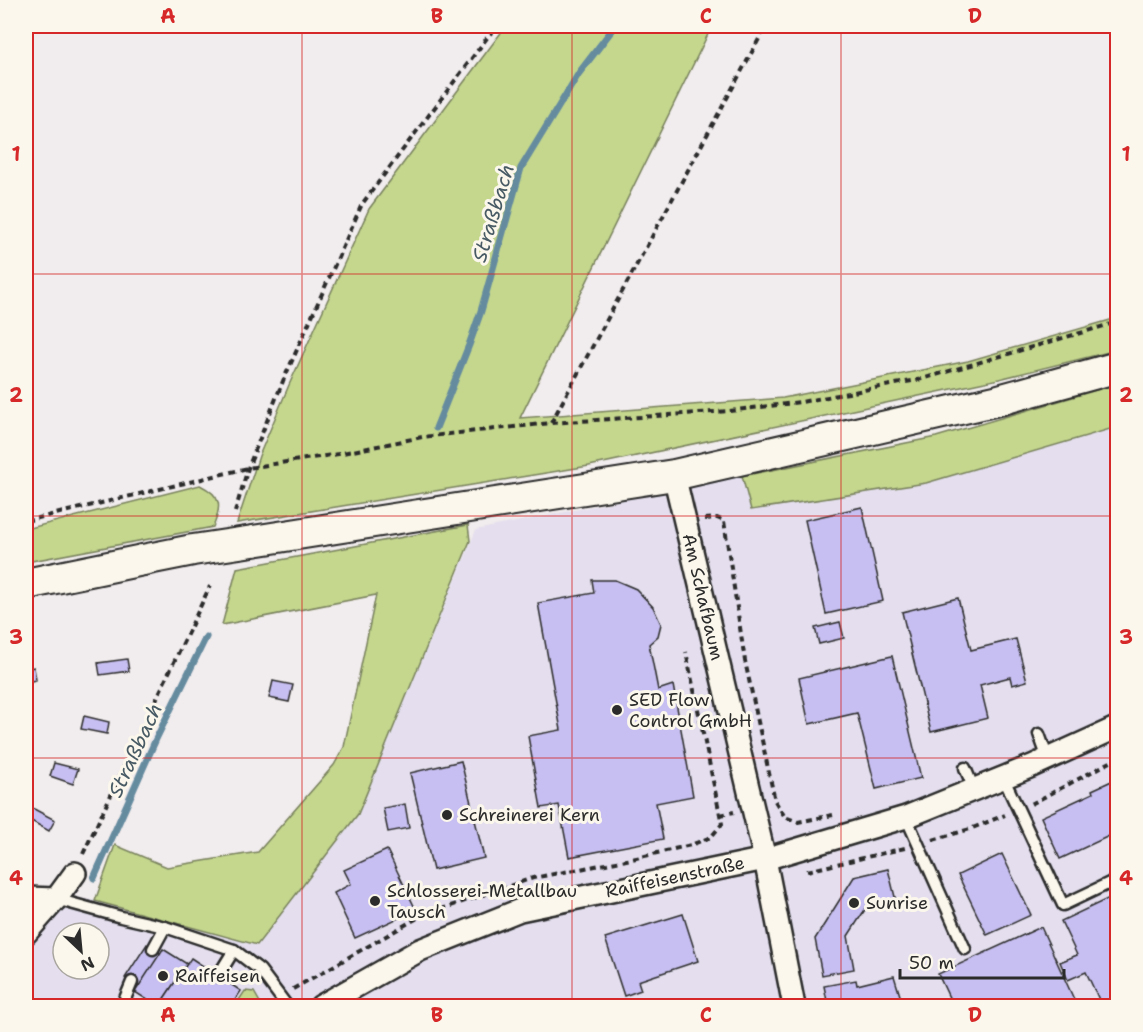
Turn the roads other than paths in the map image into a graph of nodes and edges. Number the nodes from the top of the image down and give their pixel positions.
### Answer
1 (1118, 367) edge
2 (674, 475) junction
3 (26, 584) edge
4 (1118, 727) edge
5 (1039, 735) dead end
6 (1048, 759) junction
7 (965, 768) dead end
8 (1003, 777) junction
9 (974, 789) junction
10 (906, 818) junction
11 (765, 859) junction
12 (75, 873) road end
13 (1118, 879) edge
14 (26, 898) edge
15 (56, 899) junction
16 (165, 927) junction
17 (26, 933) edge
18 (153, 949) dead end
19 (965, 949) dead end
20 (234, 950) junction
21 (218, 975) dead end
22 (132, 982) dead end
23 (122, 1006) edge
24 (287, 1006) edge
25 (321, 1006) edge
26 (794, 1006) edge

1 - 2 main road
2 - 3 main road, bridge
2 - 11 street, Am Schafbaum
4 - 6 street, Raiffeisenstraße
5 - 6 lane
6 - 8 street, Raiffeisenstraße
7 - 9 lane
8 - 9 street, Raiffeisenstraße
8 - 13 lane
9 - 10 street, Raiffeisenstraße
10 - 11 street, Raiffeisenstraße
10 - 19 lane
11 - 25 street, Raiffeisenstraße
11 - 26 street, Raiffeisenstraße
12 - 15 street
14 - 15 street
15 - 16 lane
15 - 17 street
16 - 18 lane
16 - 20 lane
20 - 21 lane
20 - 24 lane
22 - 23 lane

